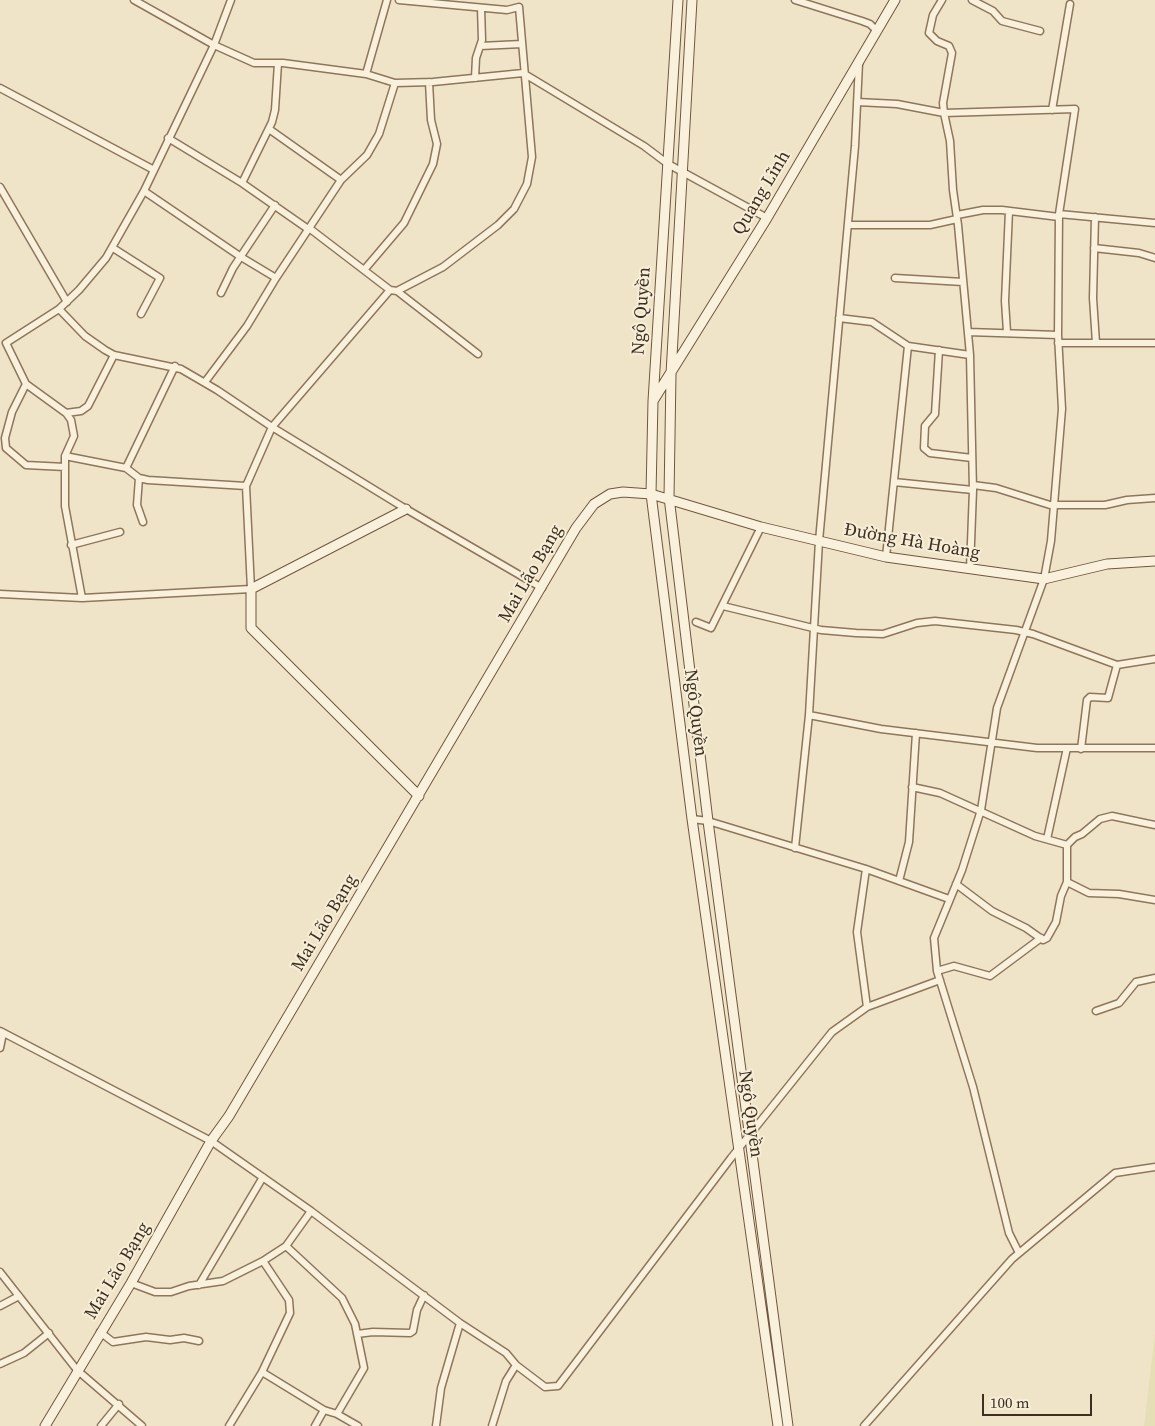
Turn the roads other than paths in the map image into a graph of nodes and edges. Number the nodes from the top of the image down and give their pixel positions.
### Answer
1 (134, 0) edge
2 (231, 0) edge
3 (386, 0) edge
4 (399, 0) edge
5 (678, 0) edge
6 (692, 0) edge
7 (795, 0) edge
8 (895, 0) edge
9 (942, 0) edge
10 (972, 0) edge
11 (1070, 4) dead end
12 (481, 8) junction
13 (877, 31) junction
14 (1040, 31) dead end
15 (214, 44) junction
16 (522, 44) junction
17 (480, 46) junction
18 (859, 62) junction
19 (278, 63) junction
20 (524, 73) junction
21 (366, 74) junction
22 (475, 78) junction
23 (395, 82) junction
24 (430, 82) junction
25 (0, 88) edge
26 (857, 102) junction
27 (1052, 110) junction
28 (944, 113) junction
29 (269, 129) junction
30 (168, 138) junction
31 (668, 164) junction
32 (154, 170) junction
33 (681, 170) junction
34 (342, 180) junction
35 (242, 183) junction
36 (0, 187) edge
37 (144, 191) junction
38 (275, 205) junction
39 (1008, 211) junction
40 (1059, 216) junction
41 (957, 217) junction
42 (1095, 217) junction
43 (767, 218) junction
44 (1155, 223) edge
45 (848, 226) junction
46 (308, 228) junction
47 (113, 248) junction
48 (1094, 248) junction
49 (241, 257) junction
50 (1155, 258) edge
51 (364, 270) junction
52 (276, 278) junction
53 (895, 278) dead end
54 (964, 282) junction
55 (390, 290) junction
56 (397, 291) junction
57 (221, 293) dead end
58 (67, 302) junction
59 (59, 309) junction
60 (141, 314) dead end
61 (840, 318) junction
62 (968, 332) junction
63 (1007, 332) junction
64 (1058, 335) junction
65 (1058, 343) junction
66 (1096, 343) junction
67 (3, 344) edge
68 (1155, 344) edge
69 (908, 346) junction
70 (939, 350) junction
71 (478, 354) dead end
72 (114, 355) junction
73 (970, 355) junction
74 (175, 366) junction
75 (671, 374) junction
76 (205, 382) junction
77 (26, 384) junction
78 (653, 401) junction
79 (66, 413) junction
80 (272, 427) junction
81 (65, 456) junction
82 (972, 458) junction
83 (65, 467) junction
84 (126, 468) junction
85 (139, 478) junction
86 (894, 482) junction
87 (246, 486) junction
88 (973, 487) junction
89 (651, 494) junction
90 (669, 497) junction
91 (1155, 498) edge
92 (1054, 505) junction
93 (406, 509) junction
94 (143, 522) dead end
95 (761, 527) junction
96 (120, 532) dead end
97 (819, 541) junction
98 (71, 546) junction
99 (886, 557) junction
100 (1155, 561) edge
101 (970, 569) junction
102 (1044, 579) junction
103 (252, 588) junction
104 (542, 588) junction
105 (0, 594) edge
106 (82, 598) junction
107 (722, 606) junction
108 (696, 622) dead end
109 (814, 628) junction
110 (1024, 631) junction
111 (1155, 659) edge
112 (1117, 665) junction
113 (809, 716) junction
114 (916, 733) junction
115 (993, 741) junction
116 (1067, 748) junction
117 (1155, 748) edge
118 (1081, 749) junction
119 (912, 787) junction
120 (419, 796) junction
121 (981, 810) junction
122 (692, 818) junction
123 (708, 821) junction
124 (1155, 825) edge
125 (1047, 840) junction
126 (1067, 845) junction
127 (796, 848) junction
128 (866, 869) junction
129 (899, 881) junction
130 (1067, 882) junction
131 (956, 884) junction
132 (949, 899) junction
133 (1155, 900) edge
134 (1041, 938) junction
135 (937, 971) junction
136 (1155, 978) edge
137 (940, 980) junction
138 (867, 1007) junction
139 (1096, 1012) dead end
140 (2, 1032) edge
141 (0, 1048) edge
142 (750, 1138) junction
143 (211, 1141) junction
144 (738, 1150) junction
145 (1155, 1167) edge
146 (263, 1177) junction
147 (311, 1211) junction
148 (286, 1246) junction
149 (1019, 1253) junction
150 (263, 1261) junction
151 (0, 1272) edge
152 (131, 1283) junction
153 (199, 1285) junction
154 (19, 1296) junction
155 (424, 1296) junction
156 (0, 1306) edge
157 (460, 1323) junction
158 (100, 1332) junction
159 (49, 1333) junction
160 (357, 1334) junction
161 (199, 1341) dead end
162 (0, 1364) edge
163 (516, 1365) junction
164 (77, 1370) junction
165 (262, 1372) junction
166 (118, 1404) junction
167 (324, 1410) junction
168 (337, 1414) junction
169 (45, 1426) edge
170 (101, 1426) edge
171 (142, 1426) edge
172 (229, 1426) edge
173 (315, 1426) edge
174 (358, 1426) edge
175 (436, 1426) edge
176 (492, 1426) edge
177 (778, 1426) edge
178 (788, 1426) edge
179 (864, 1426) edge

1 - 15 street
2 - 15 street
3 - 21 street
4 - 12 street
5 - 31 main road, Ngô Quyền
6 - 33 main road, Ngô Quyền
7 - 13 street
8 - 13 main road, Quang Lĩnh
9 - 28 street
10 - 14 street
11 - 27 street
12 - 16 street
12 - 17 street
13 - 18 main road, Quang Lĩnh
15 - 19 street
15 - 30 street
16 - 17 street
16 - 20 street
17 - 22 street
18 - 26 street
18 - 43 main road, Quang Lĩnh
19 - 21 street
19 - 29 street
20 - 22 street
20 - 31 street
20 - 56 street
21 - 23 street
22 - 24 street
23 - 24 street
23 - 34 street
24 - 51 street
25 - 32 street
26 - 28 street
26 - 45 street
27 - 28 street
27 - 40 street
28 - 41 street
29 - 34 street
29 - 35 street
30 - 32 street
30 - 35 street
31 - 33 street
31 - 78 main road, Ngô Quyền
32 - 37 street
33 - 43 street
33 - 75 main road, Ngô Quyền
34 - 46 street
35 - 38 street
36 - 58 street
37 - 47 street
37 - 49 street
38 - 46 street
38 - 49 street
39 - 40 street
39 - 41 street
39 - 63 street
40 - 42 street
40 - 64 street
41 - 45 street
41 - 54 street
42 - 44 street
42 - 48 street
43 - 75 main road, Quang Lĩnh
45 - 61 street
46 - 51 street
46 - 52 street
47 - 58 street
47 - 60 street
48 - 50 street
48 - 66 street
49 - 52 street
49 - 57 street
51 - 55 street
52 - 76 street
53 - 54 street
54 - 62 street
55 - 56 street
55 - 80 street
56 - 71 street
58 - 59 street
59 - 67 street
59 - 72 street
61 - 69 street
61 - 97 street
62 - 63 street
62 - 73 street
63 - 64 street
64 - 65 street
65 - 66 street
65 - 92 street
66 - 68 street
67 - 77 street
69 - 70 street
69 - 86 street
70 - 73 street
70 - 82 street
72 - 74 street
72 - 79 street
73 - 82 street
74 - 76 street
74 - 84 street
75 - 78 main road, Quang Lĩnh
75 - 90 main road, Ngô Quyền
76 - 80 street
77 - 79 street
77 - 83 street
78 - 89 main road, Ngô Quyền
79 - 81 street
80 - 87 street
80 - 93 street
81 - 83 street
81 - 84 street
82 - 88 street
83 - 98 street
84 - 85 street
85 - 87 street
85 - 94 street
86 - 88 street
86 - 99 street
87 - 103 street
88 - 92 street
88 - 101 street
89 - 90 main road, Mai Lão Bạng
89 - 104 main road, Mai Lão Bạng
89 - 122 main road, Ngô Quyền
90 - 95 main road, Đường Hà Hoàng
90 - 123 main road, Ngô Quyền
91 - 92 street
92 - 102 street
93 - 103 main road
93 - 104 street
95 - 97 main road, Đường Hà Hoàng
95 - 107 street
96 - 98 street
97 - 99 main road, Đường Hà Hoàng
97 - 109 street
98 - 106 street
99 - 101 main road, Đường Hà Hoàng
100 - 102 main road, Đường Hà Hoàng
101 - 102 main road, Đường Hà Hoàng
102 - 110 street
103 - 106 street
103 - 120 main road
104 - 120 main road, Mai Lão Bạng
105 - 106 street
107 - 108 street
107 - 109 street
109 - 110 street
109 - 113 street
110 - 112 street
110 - 115 street
111 - 112 street
112 - 118 street
113 - 114 street
113 - 127 street
114 - 115 street
114 - 119 street
115 - 116 street
115 - 121 street
116 - 118 street
116 - 125 street
117 - 118 street
119 - 121 street
119 - 129 street
120 - 143 main road, Mai Lão Bạng
121 - 125 street
121 - 131 street
122 - 123 street
122 - 144 main road, Ngô Quyền
123 - 127 street
123 - 142 main road, Ngô Quyền
124 - 126 street
125 - 126 street
126 - 130 street
127 - 128 street
128 - 129 street
128 - 138 street
129 - 132 street
130 - 133 street
130 - 134 street
131 - 132 street
131 - 134 street
132 - 135 street
134 - 135 street
135 - 137 street
136 - 139 street
137 - 138 street
137 - 149 street
138 - 142 street
140 - 141 street
140 - 143 street
142 - 144 street
142 - 178 main road, Ngô Quyền
143 - 146 street
143 - 152 main road, Mai Lão Bạng
144 - 163 street
144 - 177 main road, Ngô Quyền
145 - 149 street
146 - 147 street
146 - 153 street
147 - 148 street
147 - 155 street
148 - 150 street
148 - 160 street
149 - 179 street
150 - 153 street
150 - 165 street
151 - 154 street
152 - 153 street
152 - 158 main road, Mai Lão Bạng
154 - 156 street
154 - 159 street
155 - 157 street
155 - 160 street
157 - 163 street
157 - 175 street
158 - 161 street
158 - 164 main road, Mai Lão Bạng
159 - 162 street
159 - 164 street
160 - 168 street
163 - 176 street
164 - 166 street
164 - 169 main road, Mai Lão Bạng
165 - 167 street
165 - 172 street
166 - 170 street
166 - 171 street
167 - 168 street
167 - 173 street
168 - 174 street

